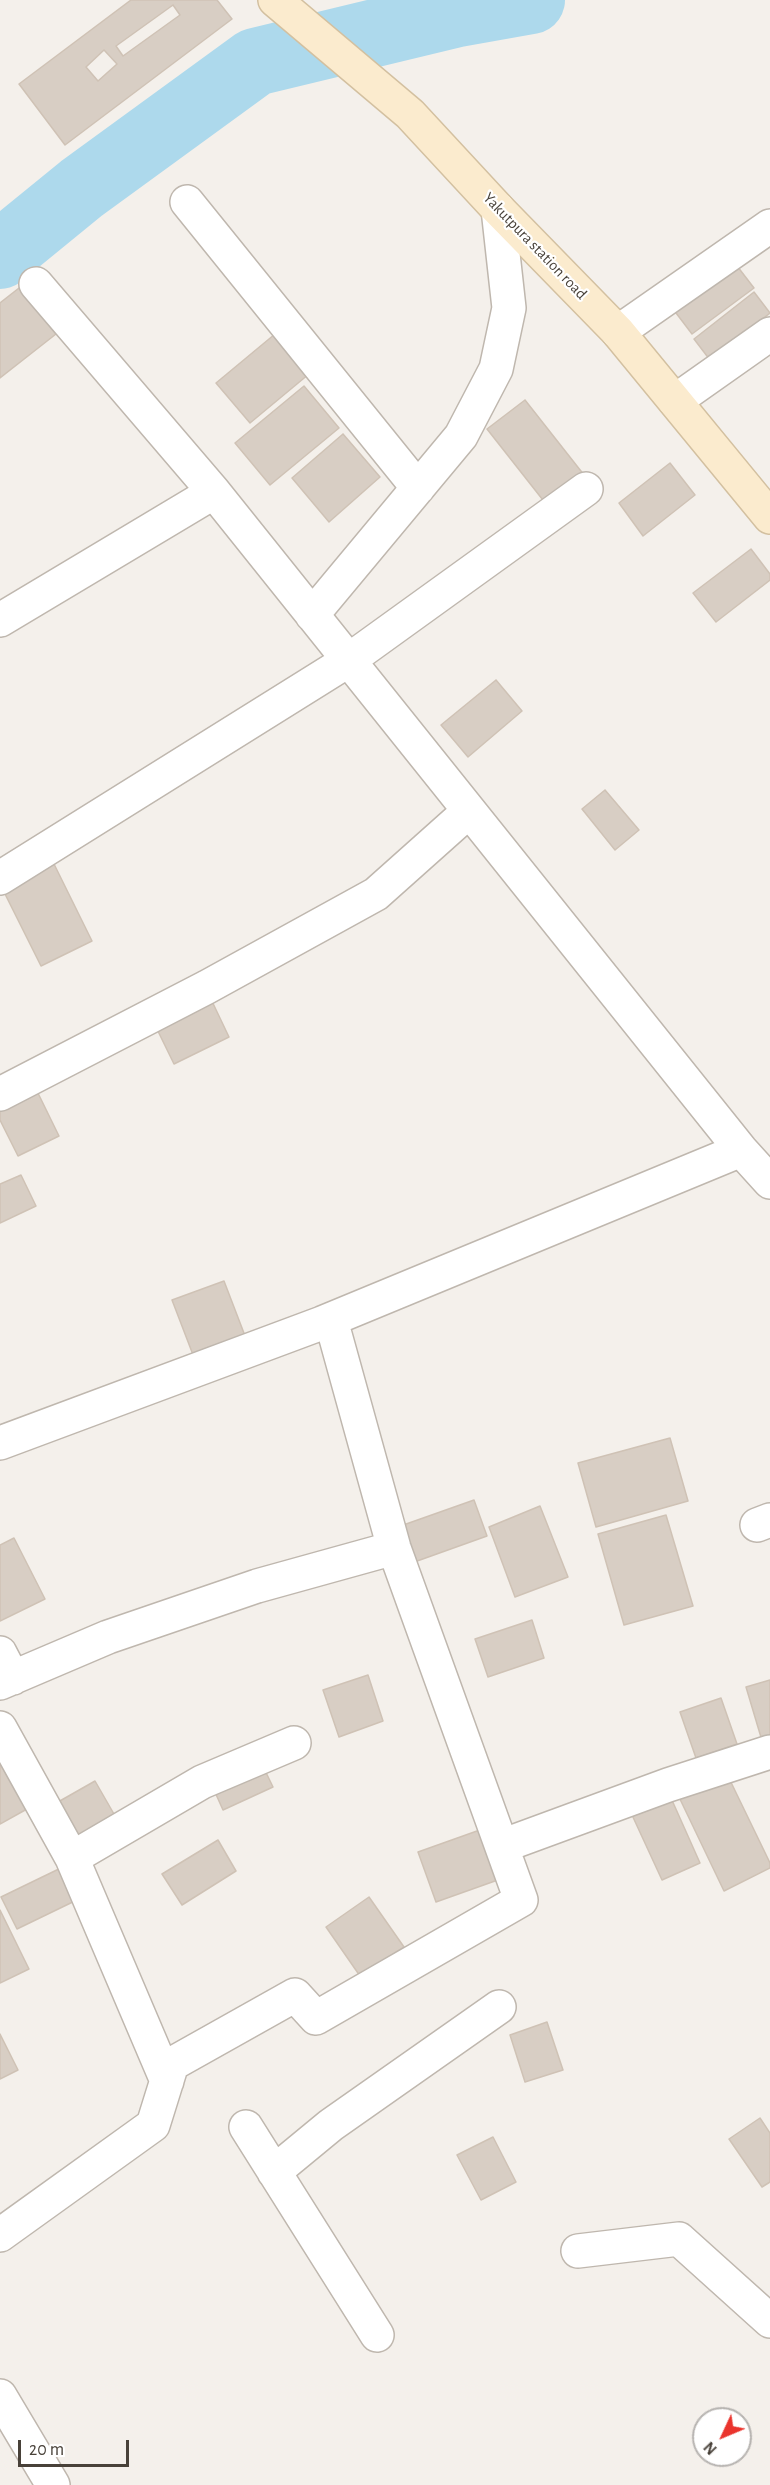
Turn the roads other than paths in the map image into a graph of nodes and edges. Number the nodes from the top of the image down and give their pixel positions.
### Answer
1 (275, 0) edge
2 (187, 202) dead end
3 (498, 209) junction
4 (770, 226) edge
5 (36, 284) dead end
6 (618, 332) junction
7 (770, 334) edge
8 (675, 401) junction
9 (418, 488) junction
10 (586, 489) dead end
11 (214, 492) junction
12 (770, 517) edge
13 (312, 615) junction
14 (0, 620) edge
15 (349, 660) junction
16 (469, 811) junction
17 (0, 878) edge
18 (0, 1094) edge
19 (741, 1150) junction
20 (770, 1182) edge
21 (331, 1320) junction
22 (0, 1443) edge
23 (394, 1548) junction
24 (4, 1671) edge
25 (0, 1728) edge
26 (294, 1743) dead end
27 (770, 1752) edge
28 (502, 1846) junction
29 (72, 1858) junction
30 (499, 2007) dead end
31 (167, 2081) junction
32 (246, 2127) dead end
33 (274, 2172) junction
34 (0, 2235) edge
35 (578, 2251) dead end
36 (770, 2321) edge
37 (376, 2335) dead end
38 (0, 2396) edge
39 (53, 2485) edge

1 - 3 street, Yakutpura station road
2 - 9 street
3 - 6 street, Yakutpura station road
3 - 9 street
4 - 6 street
5 - 11 street
6 - 8 street, Yakutpura station road
7 - 8 street
8 - 12 street, Yakutpura station road
9 - 13 street
10 - 15 street
11 - 13 street
11 - 14 street
13 - 15 street
15 - 16 street
15 - 17 street
16 - 18 street
16 - 19 street
19 - 20 street
19 - 21 street
21 - 22 street
21 - 23 street
23 - 24 street
23 - 28 street
25 - 29 street
26 - 29 street
27 - 28 street
28 - 31 street
29 - 31 street
30 - 33 street
31 - 34 street
32 - 33 street
33 - 37 street
35 - 36 street
38 - 39 street

